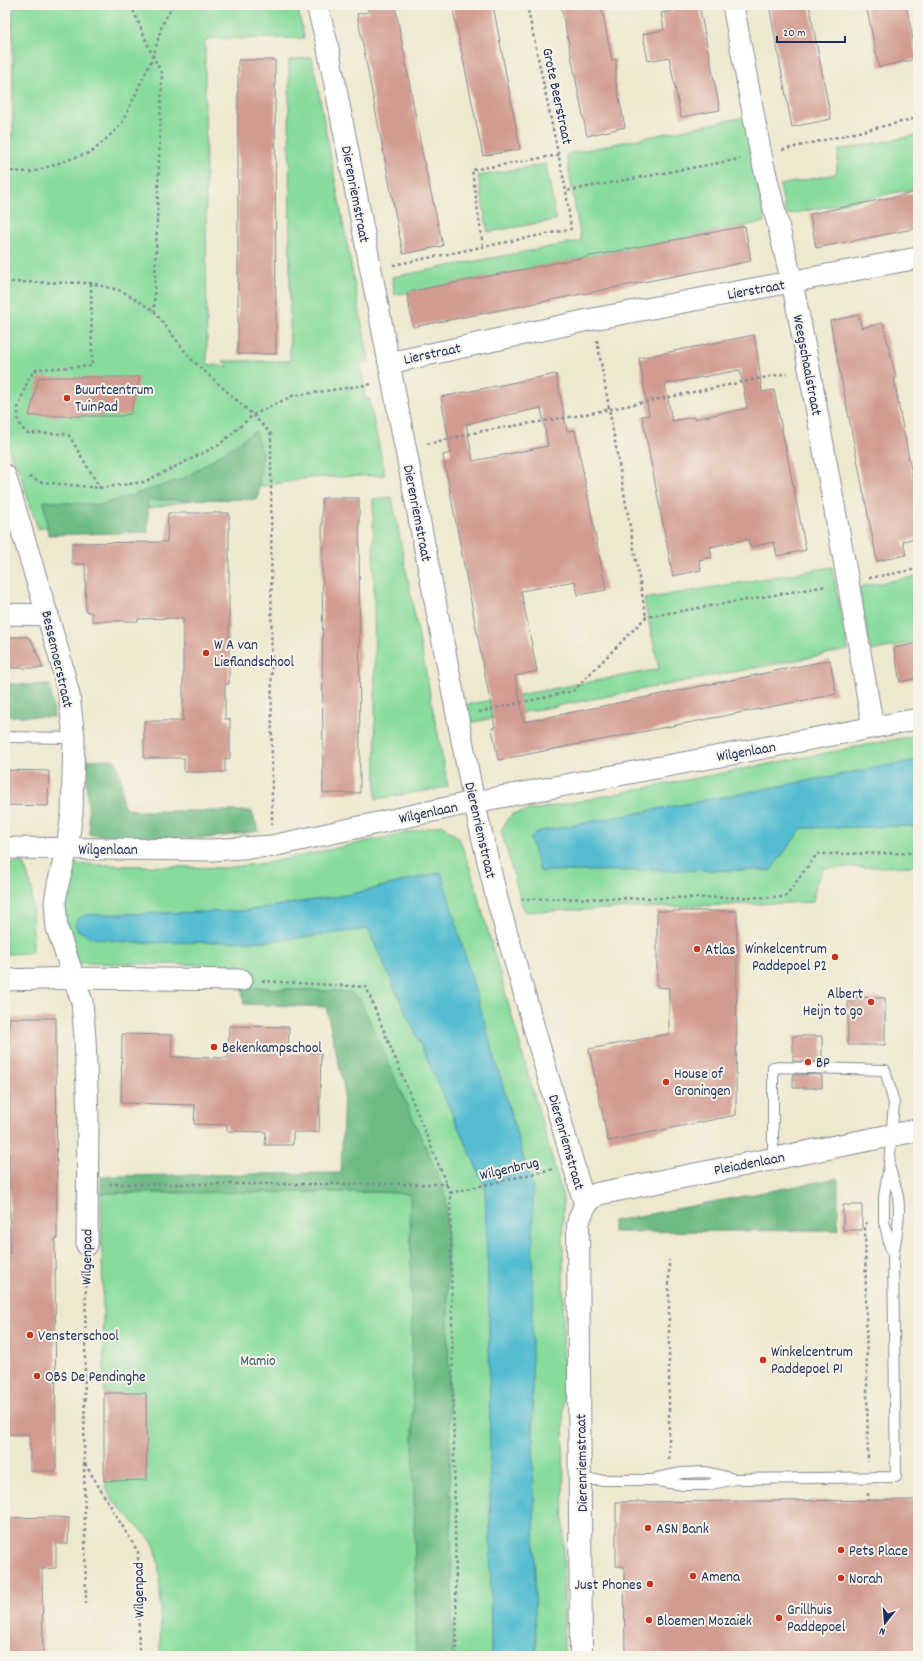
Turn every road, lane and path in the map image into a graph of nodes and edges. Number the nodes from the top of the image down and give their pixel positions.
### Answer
1 (9, 5) edge
2 (131, 5) edge
3 (174, 5) edge
4 (317, 5) edge
5 (527, 5) edge
6 (733, 5) edge
7 (153, 57) junction
8 (918, 118) edge
9 (5, 132) edge
10 (559, 155) junction
11 (761, 155) junction
12 (5, 171) edge
13 (566, 191) junction
14 (483, 246) junction
15 (918, 258) edge
16 (371, 270) junction
17 (5, 282) edge
18 (792, 282) junction
19 (91, 283) junction
20 (154, 311) junction
21 (593, 319) junction
22 (809, 368) junction
23 (390, 372) junction
24 (609, 409) junction
25 (253, 414) junction
26 (405, 449) junction
27 (14, 474) edge
28 (100, 488) junction
29 (918, 569) edge
30 (848, 582) junction
31 (5, 614) edge
32 (48, 615) junction
33 (646, 617) junction
34 (457, 718) junction
35 (918, 719) edge
36 (873, 728) junction
37 (5, 738) edge
38 (74, 738) junction
39 (474, 802) junction
40 (272, 846) junction
41 (5, 848) edge
42 (67, 849) junction
43 (918, 853) edge
44 (497, 899) junction
45 (76, 978) junction
46 (5, 980) edge
47 (242, 980) joint
48 (918, 1130) edge
49 (892, 1135) junction
50 (773, 1159) junction
51 (573, 1164) junction
52 (889, 1166) junction
53 (87, 1184) junction
54 (446, 1184) junction
55 (450, 1193) junction
56 (585, 1205) junction
57 (868, 1218) dead end
58 (87, 1245) joint
59 (893, 1257) junction
60 (669, 1260) dead end
61 (84, 1462) junction
62 (669, 1476) junction
63 (868, 1477) junction
64 (735, 1479) junction
65 (581, 1480) junction
66 (651, 1480) junction
67 (868, 1501) dead end
68 (86, 1603) dead end
69 (139, 1656) edge
70 (457, 1656) edge
71 (582, 1656) edge

1 - 9 path
2 - 7 path
3 - 7 path
4 - 16 street, Dierenriemstraat
5 - 10 path, Grote Beerstraat
6 - 11 street, Weegschaalstraat
7 - 12 path
7 - 20 path
8 - 11 path
10 - 13 path, Grote Beerstraat
10 - 14 path
11 - 13 path
11 - 18 street, Weegschaalstraat
13 - 14 path, Grote Beerstraat
14 - 16 path
15 - 18 street, Lierstraat
16 - 23 street, Dierenriemstraat
17 - 19 path
18 - 21 street, Lierstraat
18 - 22 street, Weegschaalstraat
19 - 20 path
19 - 28 path
20 - 25 path
21 - 23 street, Lierstraat
21 - 24 path
22 - 24 path
22 - 30 street, Weegschaalstraat
23 - 25 path
23 - 26 street, Dierenriemstraat
24 - 26 path
24 - 33 path
25 - 28 path
25 - 40 path
26 - 34 street, Dierenriemstraat
27 - 28 path
27 - 32 street, Bessemoerstraat
29 - 30 path
30 - 33 path
30 - 36 street, Weegschaalstraat
31 - 32 street
32 - 38 street, Bessemoerstraat
33 - 34 path
34 - 39 street, Dierenriemstraat
35 - 36 street, Wilgenlaan
36 - 39 street, Wilgenlaan
37 - 38 lane
38 - 42 street, Bessemoerstraat
39 - 40 street, Wilgenlaan
39 - 44 street, Dierenriemstraat
40 - 42 street, Wilgenlaan
41 - 42 street, Wilgenlaan
42 - 45 street, Wilgenpad
43 - 44 path
44 - 51 street, Dierenriemstraat
45 - 46 street
45 - 47 street
45 - 53 street, Wilgenpad
47 - 54 path
48 - 49 street, Pleiadenlaan
49 - 50 street, Pleiadenlaan
49 - 50 lane
49 - 52 lane
50 - 56 street, Pleiadenlaan
51 - 55 path, Wilgenbrug
51 - 56 street, Dierenriemstraat
52 - 59 lane
52 - 59 lane
53 - 54 path
53 - 58 street, Wilgenpad
54 - 55 path
55 - 70 path
56 - 65 street, Dierenriemstraat
57 - 63 path
58 - 61 path, Wilgenpad
59 - 63 lane
60 - 62 path
61 - 68 path
61 - 69 path, Wilgenpad
62 - 64 lane
62 - 66 lane
63 - 64 lane
63 - 67 path
64 - 66 lane
65 - 66 lane
65 - 71 street, Dierenriemstraat

